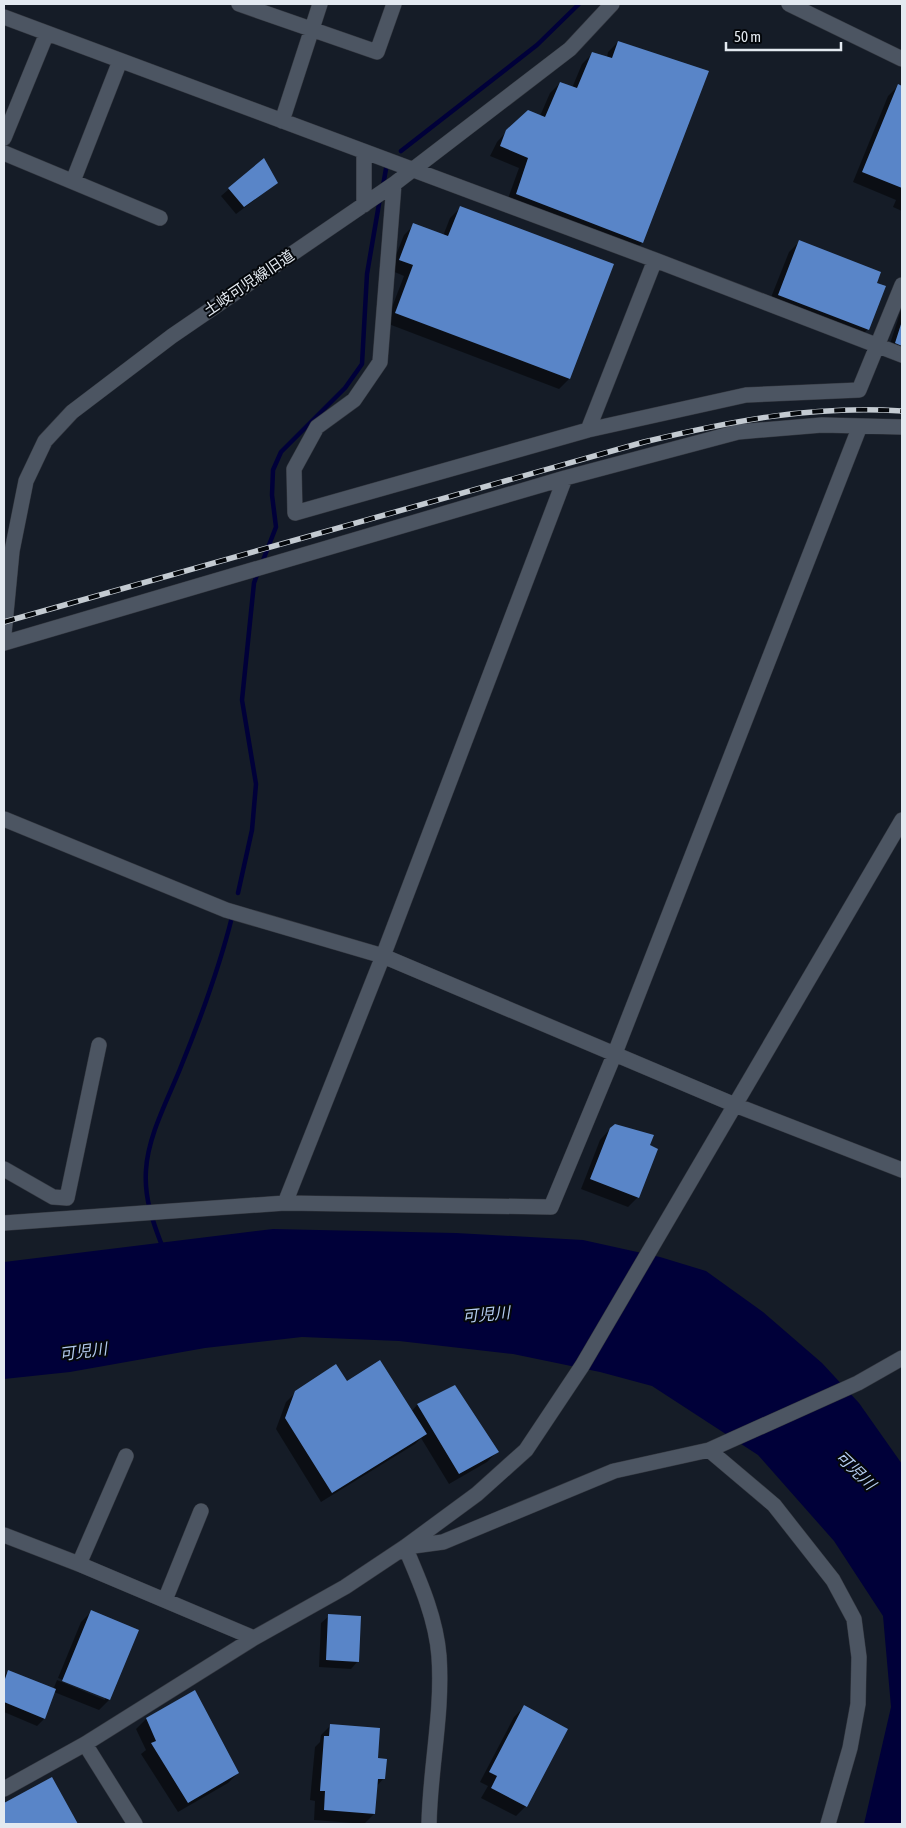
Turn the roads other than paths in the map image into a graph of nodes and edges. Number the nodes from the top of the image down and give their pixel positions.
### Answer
1 (239, 4) edge
2 (320, 4) edge
3 (394, 4) edge
4 (612, 4) edge
5 (789, 4) edge
6 (4, 17) edge
7 (312, 29) junction
8 (47, 33) junction
9 (902, 59) edge
10 (120, 61) junction
11 (282, 121) junction
12 (4, 138) edge
13 (364, 152) junction
14 (4, 153) edge
15 (412, 169) junction
16 (73, 182) junction
17 (394, 184) junction
18 (367, 202) junction
19 (160, 218) dead end
20 (655, 260) junction
21 (902, 286) edge
22 (877, 346) junction
23 (902, 355) edge
24 (860, 426) junction
25 (902, 427) edge
26 (588, 430) junction
27 (565, 478) junction
28 (8, 549) edge
29 (4, 634) edge
30 (4, 644) edge
31 (4, 819) edge
32 (902, 820) edge
33 (384, 956) junction
34 (99, 1045) dead end
35 (615, 1053) junction
36 (735, 1105) junction
37 (4, 1169) edge
38 (902, 1170) edge
39 (285, 1202) junction
40 (4, 1222) edge
41 (902, 1358) edge
42 (709, 1450) junction
43 (126, 1456) dead end
44 (201, 1511) dead end
45 (4, 1535) edge
46 (405, 1547) junction
47 (79, 1564) junction
48 (165, 1600) junction
49 (254, 1638) junction
50 (85, 1744) junction
51 (4, 1790) edge
52 (135, 1824) edge
53 (429, 1824) edge
54 (828, 1824) edge

1 - 7 street
2 - 7 street
3 - 7 street
4 - 15 street, 土岐可児線旧道
5 - 9 street
6 - 8 street
7 - 11 street
8 - 10 street
8 - 12 street
10 - 11 street
10 - 16 street
11 - 13 street
13 - 15 street
13 - 18 street
14 - 16 street
15 - 17 street, 土岐可児線旧道
15 - 20 street
16 - 19 street
17 - 18 street, 土岐可児線旧道
17 - 26 street
18 - 28 street, 土岐可児線旧道
20 - 22 street
20 - 26 street
21 - 22 street
22 - 23 street
22 - 26 street
24 - 25 street
24 - 27 street
24 - 35 street
27 - 30 street
27 - 33 street
28 - 29 street, 土岐可児線旧道
31 - 33 street
32 - 36 street
33 - 35 street
33 - 39 street
34 - 37 street
35 - 36 street
35 - 39 street
36 - 38 street
36 - 46 street
39 - 40 street
41 - 42 street
42 - 46 street
42 - 54 street
43 - 47 street
44 - 48 street
45 - 47 street
46 - 49 street
46 - 53 street
47 - 48 street
48 - 49 street
49 - 50 street
50 - 51 street
50 - 52 street

